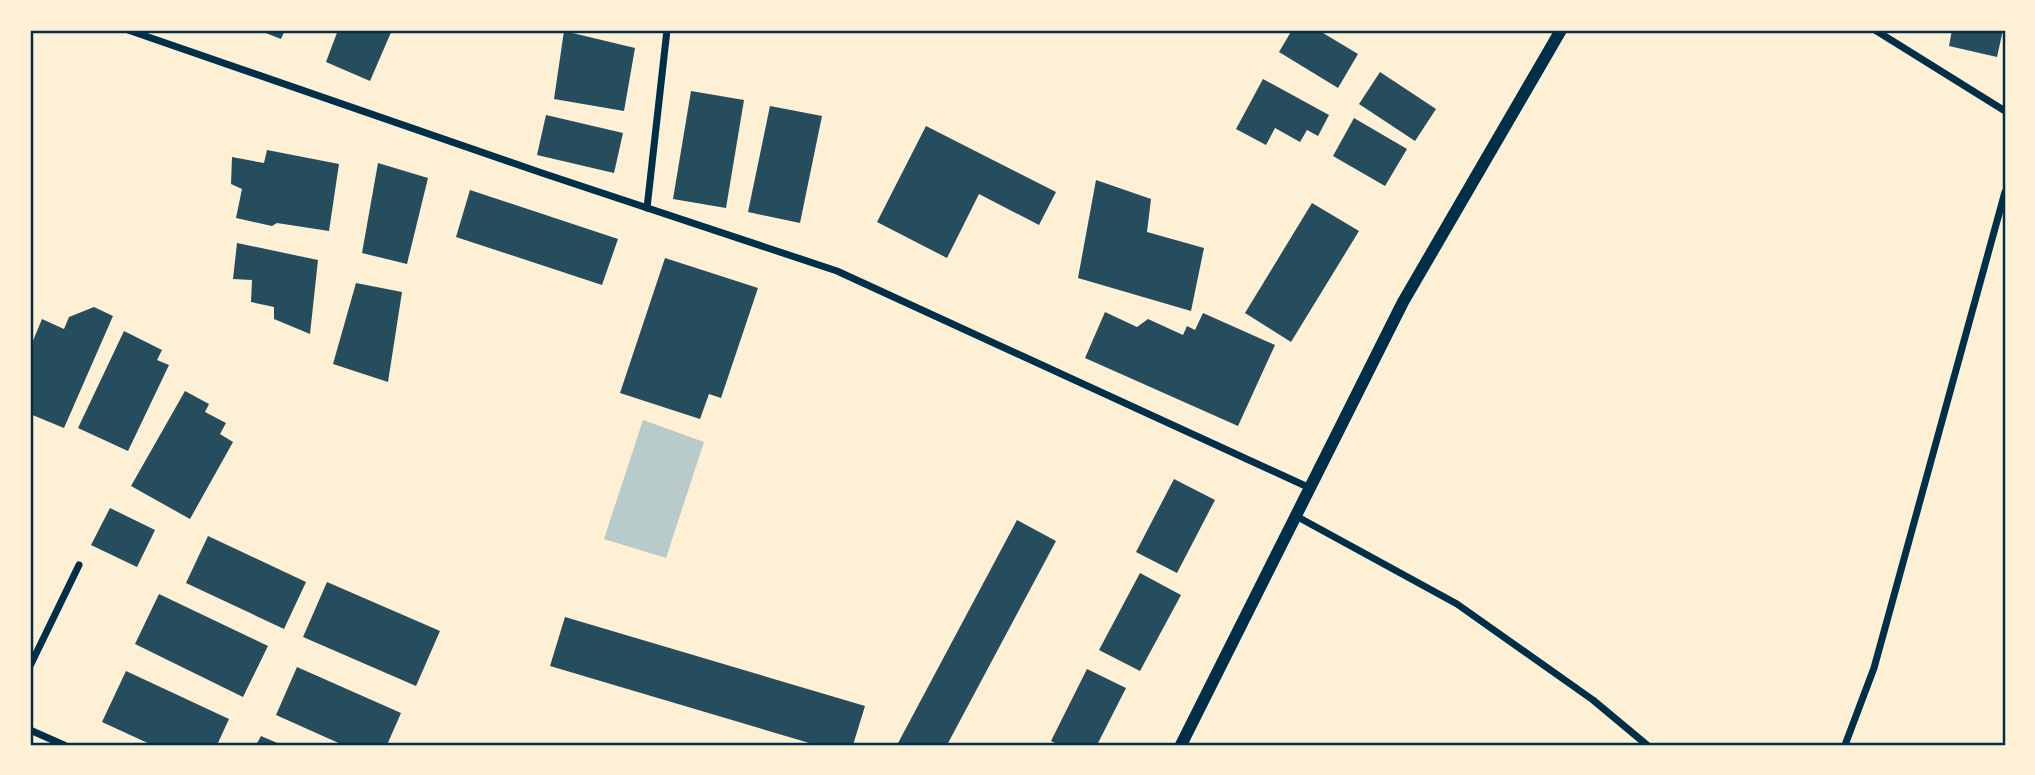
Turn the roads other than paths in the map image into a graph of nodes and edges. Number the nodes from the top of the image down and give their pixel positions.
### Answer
1 (128, 30) edge
2 (667, 30) edge
3 (1561, 30) edge
4 (1875, 30) edge
5 (2005, 111) edge
6 (2005, 192) edge
7 (647, 208) junction
8 (1310, 488) junction
9 (1296, 516) junction
10 (79, 565) dead end
11 (30, 666) edge
12 (30, 730) edge
13 (64, 745) edge
14 (1181, 745) edge
15 (1647, 745) edge
16 (1846, 745) edge

1 - 7 street
2 - 7 street
3 - 8 street
4 - 5 street
6 - 16 street
7 - 8 street
8 - 9 street
9 - 14 street
9 - 15 street
10 - 11 street
12 - 13 street

